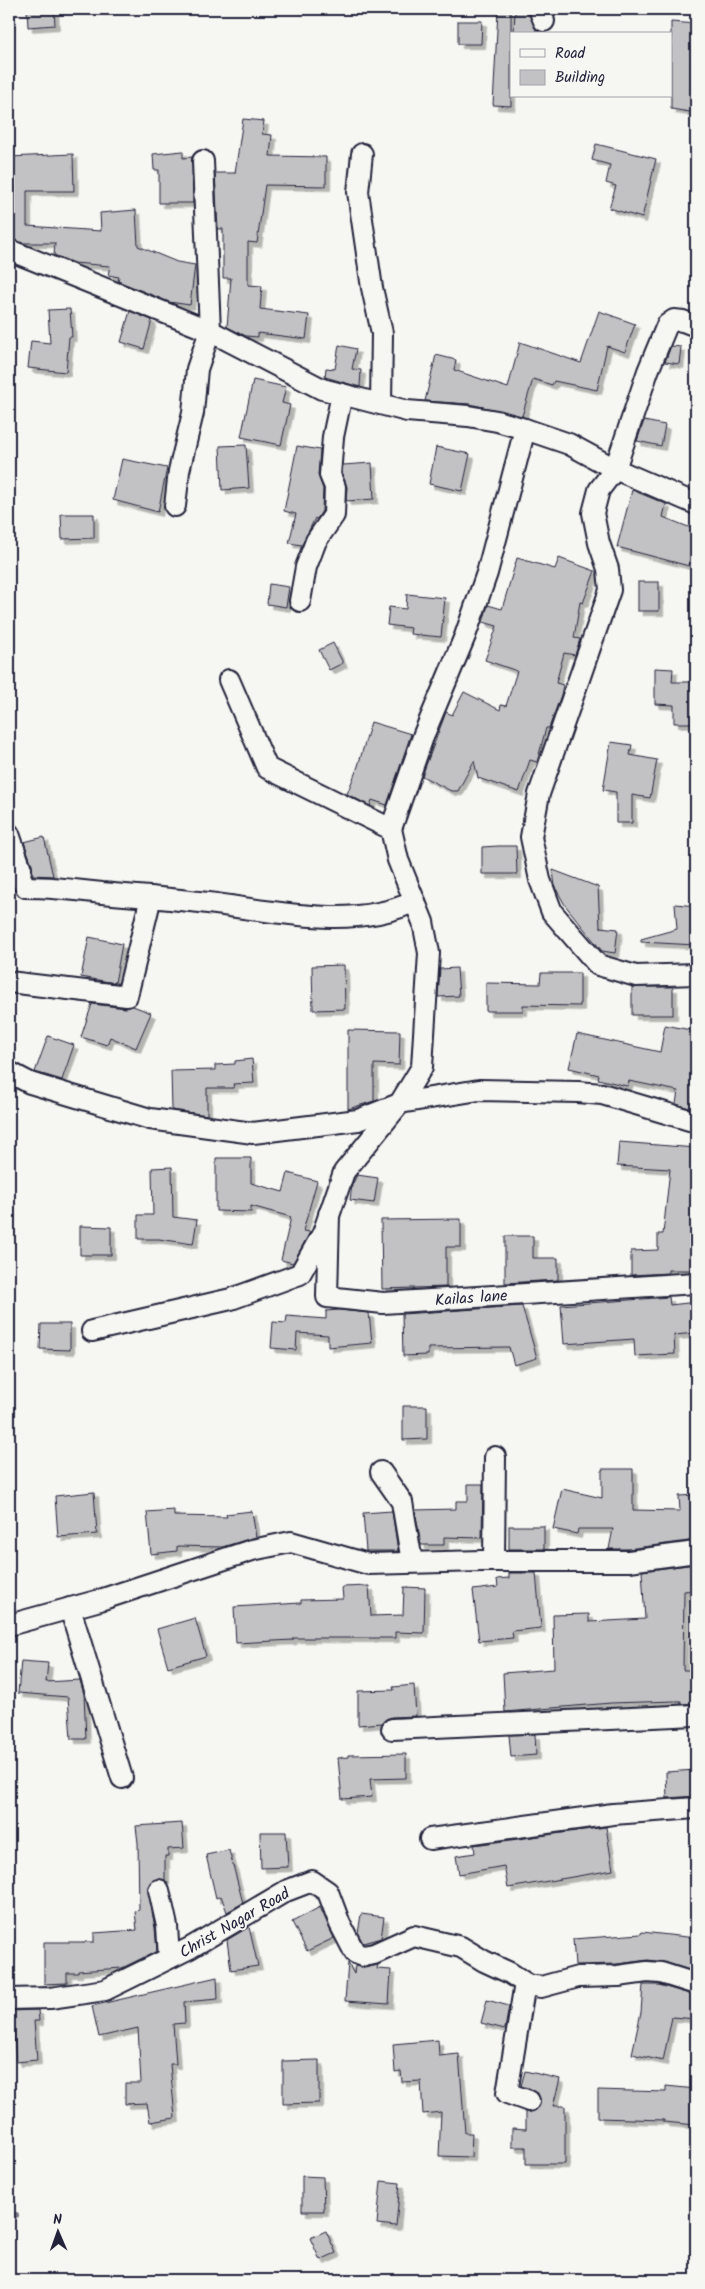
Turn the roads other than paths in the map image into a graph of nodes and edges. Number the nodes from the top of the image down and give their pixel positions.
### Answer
1 (362, 154) dead end
2 (203, 161) dead end
3 (9, 250) edge
4 (696, 326) edge
5 (210, 331) junction
6 (342, 394) junction
7 (381, 404) junction
8 (525, 429) junction
9 (615, 469) junction
10 (696, 504) edge
11 (175, 506) dead end
12 (300, 602) dead end
13 (229, 680) dead end
14 (392, 829) junction
15 (9, 834) edge
16 (151, 897) junction
17 (414, 901) junction
18 (696, 974) edge
19 (9, 982) edge
20 (9, 1072) edge
21 (400, 1103) junction
22 (696, 1122) edge
23 (329, 1214) junction
24 (696, 1283) edge
25 (92, 1331) dead end
26 (494, 1457) dead end
27 (380, 1472) dead end
28 (696, 1552) edge
29 (494, 1561) junction
30 (412, 1562) junction
31 (70, 1608) junction
32 (9, 1624) edge
33 (696, 1715) edge
34 (392, 1729) dead end
35 (122, 1778) dead end
36 (696, 1808) edge
37 (430, 1839) dead end
38 (159, 1890) dead end
39 (169, 1958) junction
40 (525, 1983) junction
41 (696, 1984) edge
42 (9, 1999) edge
43 (529, 2101) dead end

1 - 7 street
2 - 5 street
3 - 5 street
4 - 9 street
5 - 6 street
5 - 11 street
6 - 7 street
6 - 12 street
7 - 8 street
8 - 9 street
8 - 14 street
9 - 10 street
9 - 18 street
13 - 14 street
14 - 17 street
15 - 16 street
16 - 17 street
16 - 19 street
17 - 21 street
20 - 21 street
21 - 22 street
21 - 23 street
23 - 24 street, Kailas lane
23 - 25 street
26 - 29 street
27 - 30 street
28 - 29 street
29 - 30 street
30 - 31 street
31 - 32 street
31 - 35 street
33 - 34 street
36 - 37 street
38 - 39 street
39 - 40 street, Christ Nagar Road
39 - 42 street, Christ Nagar Road
40 - 41 street, Christ Nagar Road
40 - 43 street

